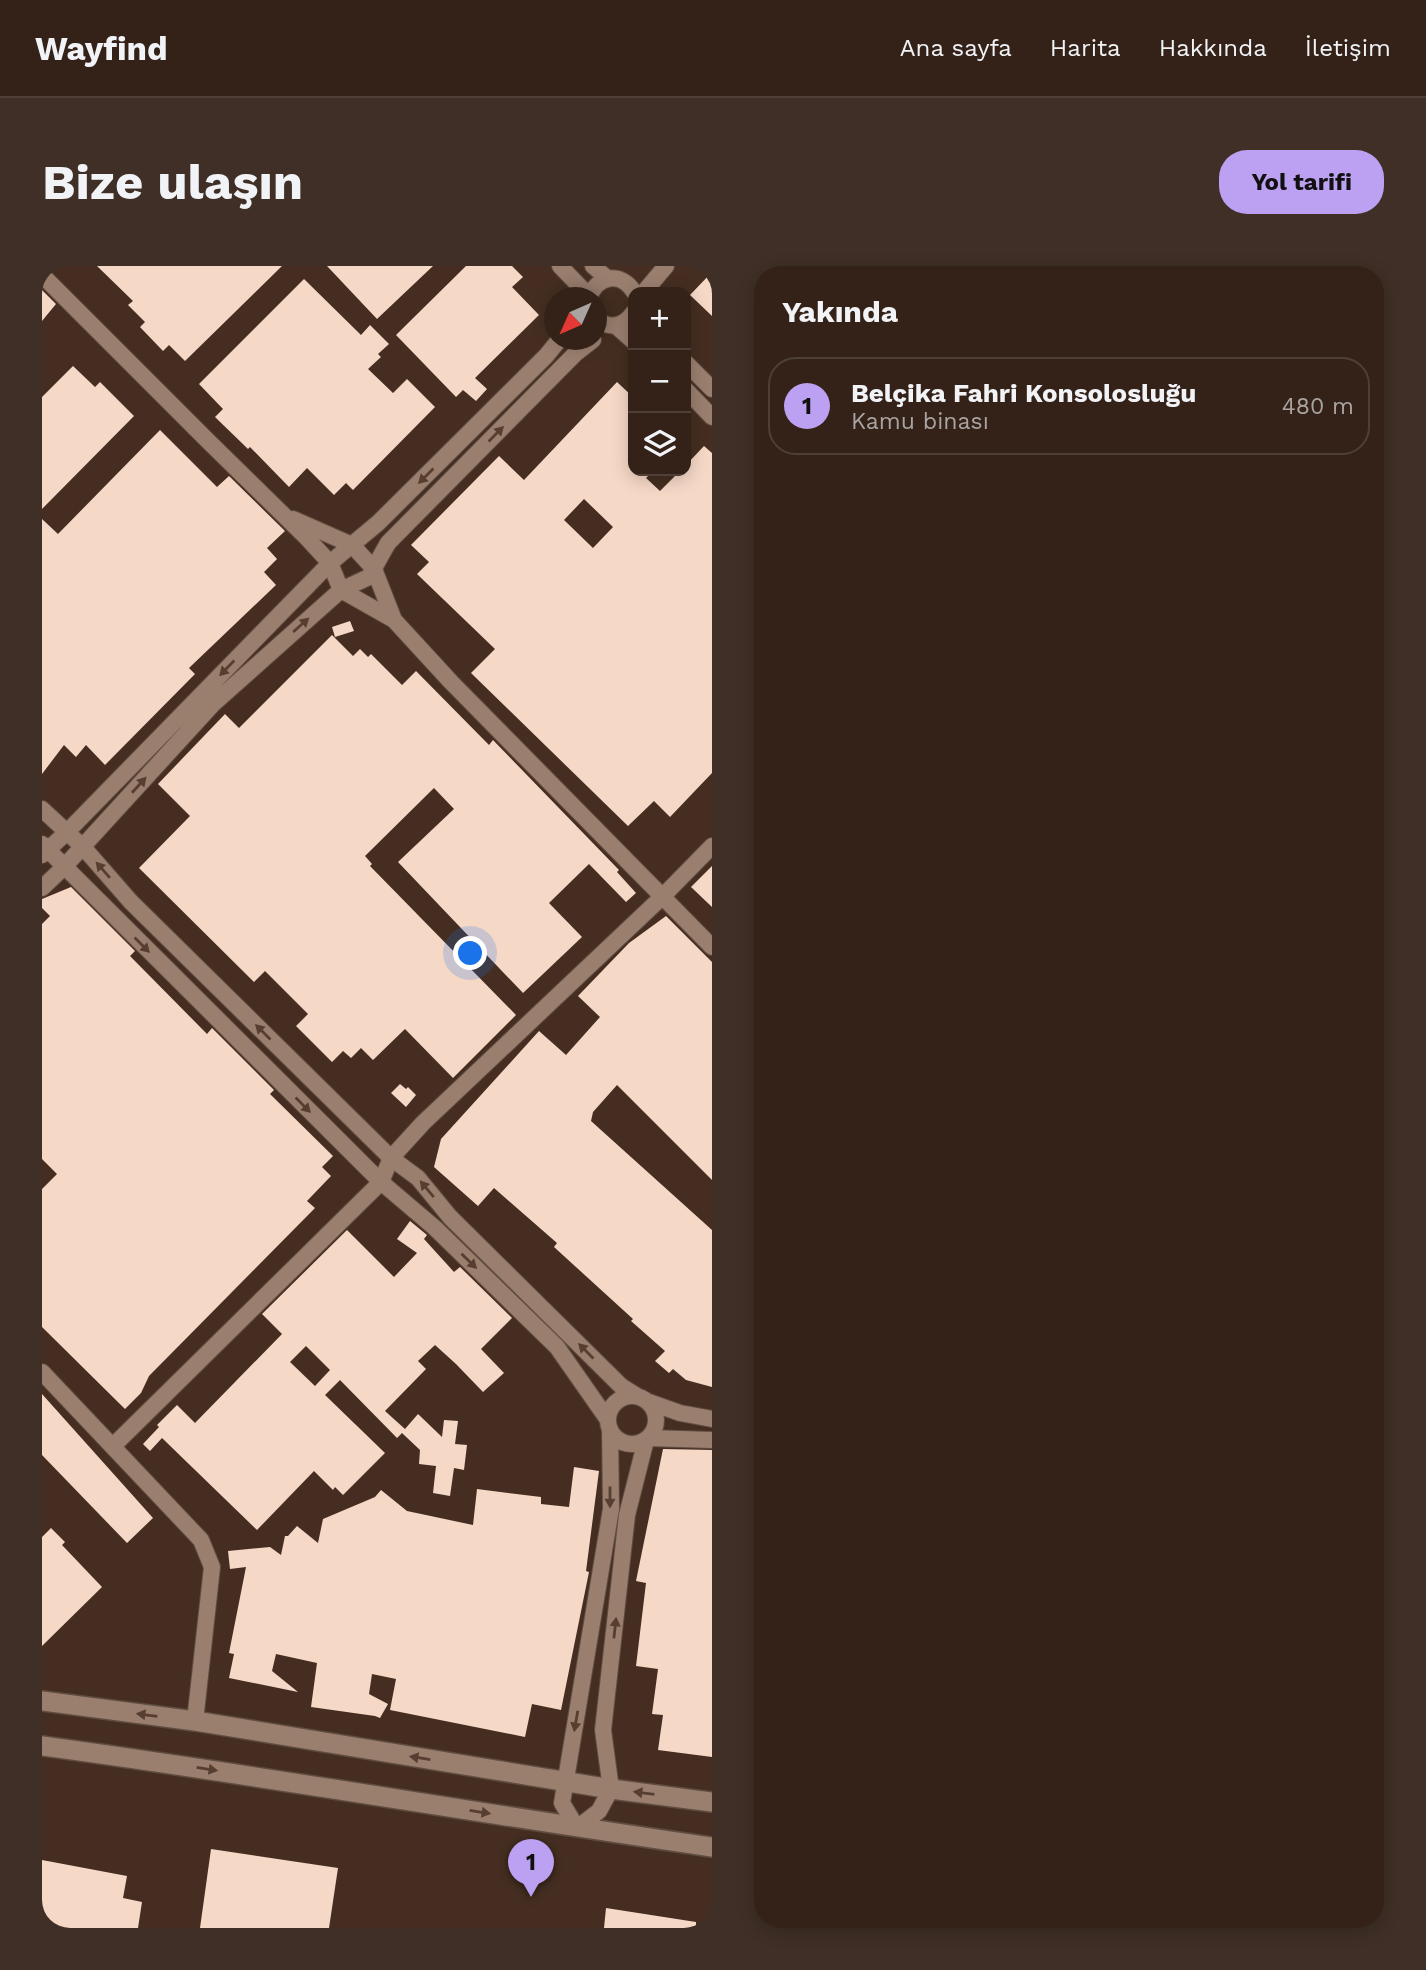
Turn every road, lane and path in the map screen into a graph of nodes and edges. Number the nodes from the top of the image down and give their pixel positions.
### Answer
1 (561, 266) edge
2 (593, 266) edge
3 (630, 266) edge
4 (666, 266) edge
5 (42, 275) edge
6 (612, 279) junction
7 (580, 287) edge
8 (595, 287) edge
9 (631, 287) edge
10 (648, 287) edge
11 (628, 320) edge
12 (607, 327) edge
13 (607, 331) edge
14 (628, 339) edge
15 (550, 350) edge
16 (579, 350) edge
17 (691, 368) edge
18 (712, 389) edge
19 (691, 395) edge
20 (712, 417) edge
21 (458, 443) junction
22 (472, 458) junction
23 (284, 514) junction
24 (352, 545) junction
25 (330, 563) junction
26 (374, 569) junction
27 (341, 590) junction
28 (394, 620) junction
29 (42, 809) edge
30 (67, 832) junction
31 (712, 846) edge
32 (83, 847) junction
33 (44, 850) edge
34 (64, 867) junction
35 (42, 888) edge
36 (662, 897) junction
37 (712, 947) edge
38 (391, 1158) junction
39 (381, 1182) junction
40 (42, 1372) edge
41 (643, 1399) junction
42 (712, 1419) edge
43 (609, 1424) junction
44 (647, 1439) junction
45 (712, 1440) edge
46 (113, 1446) junction
47 (42, 1701) edge
48 (195, 1721) junction
49 (42, 1746) edge
50 (565, 1781) junction
51 (611, 1789) junction
52 (712, 1802) edge
53 (577, 1828) junction
54 (712, 1847) edge

1 - 7 street
2 - 6 street
3 - 6 street
4 - 10 street
5 - 23 street
6 - 8 street
6 - 9 street
11 - 12 street
13 - 14 street
15 - 21 street
22 -> 16 street
17 - 18 street
19 - 20 street
21 - 22 street
21 -> 24 street
22 - 26 street
23 - 24 street
23 - 25 street
24 - 25 street
24 - 26 street
25 - 27 street
25 -> 30 street
26 - 27 street
26 - 28 street
27 - 28 street
32 -> 27 street
28 - 36 street
29 - 30 street
30 - 32 street
30 - 33 street
31 - 36 street
32 - 34 street
38 -> 32 street
33 - 34 street
34 - 35 street
34 -> 39 street
36 - 37 street
36 - 38 street
38 - 39 street
41 -> 38 street
39 -> 43 street
39 - 46 street
40 - 46 street
41 - 42 street
41 - 43 street
41 - 44 street
43 - 44 street
43 -> 50 street
44 - 45 street
51 -> 44 street
46 - 48 street
48 -> 47 street
50 -> 48 street
49 -> 53 street
50 - 51 street
50 - 53 street
52 -> 51 street
51 - 53 street
53 - 54 street

